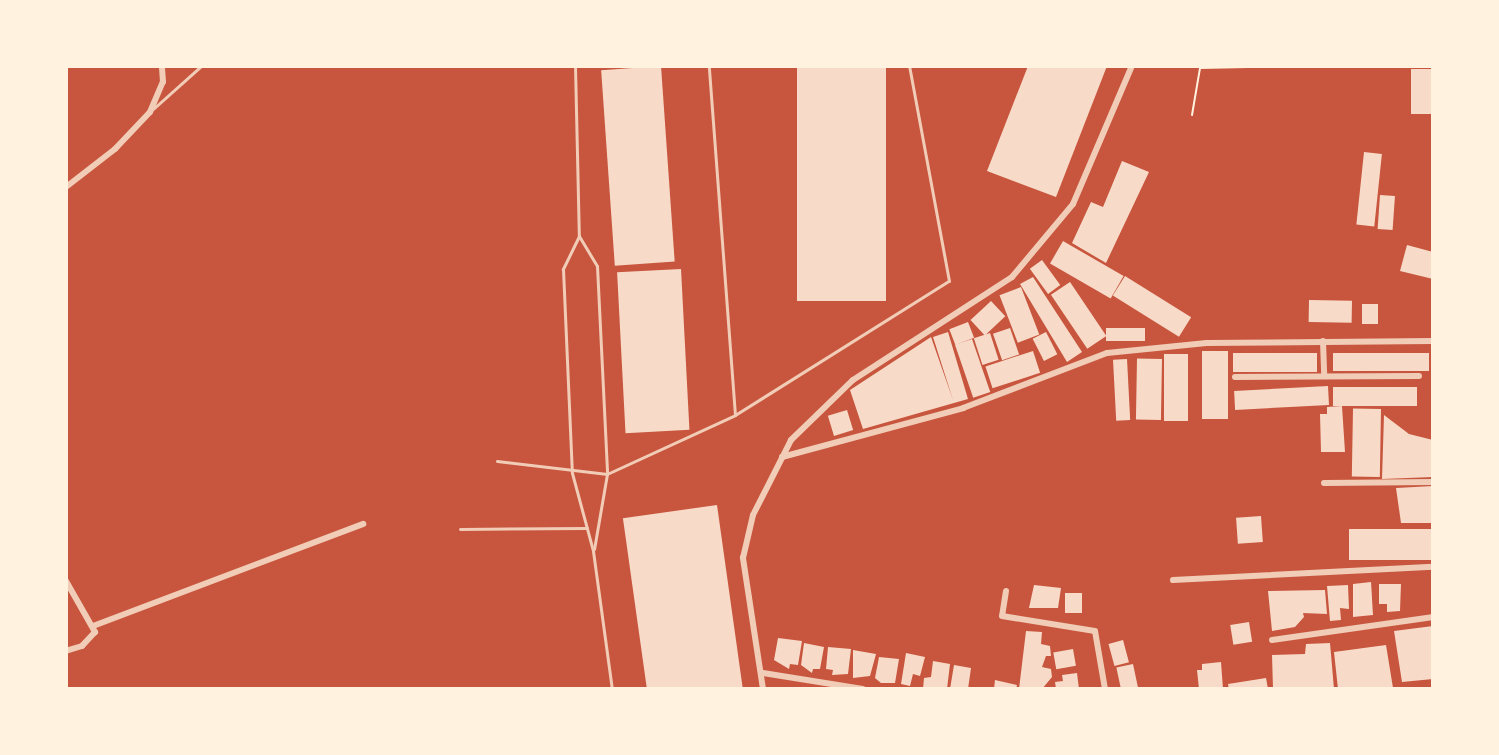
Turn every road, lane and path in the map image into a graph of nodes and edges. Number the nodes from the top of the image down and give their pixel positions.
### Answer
1 (162, 66) edge
2 (201, 66) edge
3 (575, 66) edge
4 (709, 66) edge
5 (909, 66) edge
6 (1132, 66) edge
7 (1298, 66) edge
8 (150, 112) junction
9 (1192, 115) dead end
10 (66, 187) edge
11 (579, 236) junction
12 (1323, 341) junction
13 (1433, 341) edge
14 (1324, 375) junction
15 (1419, 376) dead end
16 (1235, 377) dead end
17 (735, 414) junction
18 (782, 457) junction
19 (496, 461) dead end
20 (572, 472) junction
21 (607, 474) junction
22 (1433, 482) edge
23 (1324, 483) dead end
24 (363, 524) dead end
25 (587, 528) junction
26 (460, 529) dead end
27 (593, 551) junction
28 (1433, 567) edge
29 (1173, 580) dead end
30 (66, 581) edge
31 (1006, 591) dead end
32 (1433, 616) edge
33 (93, 626) junction
34 (1272, 640) dead end
35 (66, 651) edge
36 (763, 673) junction
37 (612, 689) edge
38 (763, 689) edge
39 (863, 689) edge
40 (1105, 689) edge

1 - 8 street
2 - 8 lane
3 - 11 lane
4 - 17 lane
5 - 17 lane
6 - 18 street
7 - 9 path
8 - 10 street
11 - 20 lane
11 - 21 lane
12 - 13 street
12 - 14 street
12 - 18 street
14 - 15 street
14 - 16 street
17 - 21 lane
18 - 36 street
19 - 20 lane
20 - 21 lane
20 - 25 lane
21 - 27 lane
22 - 23 street
24 - 33 street
25 - 26 lane
25 - 27 lane
27 - 37 lane
28 - 29 street
30 - 33 street
31 - 40 street
32 - 34 street
33 - 35 street
36 - 38 street
36 - 39 street

